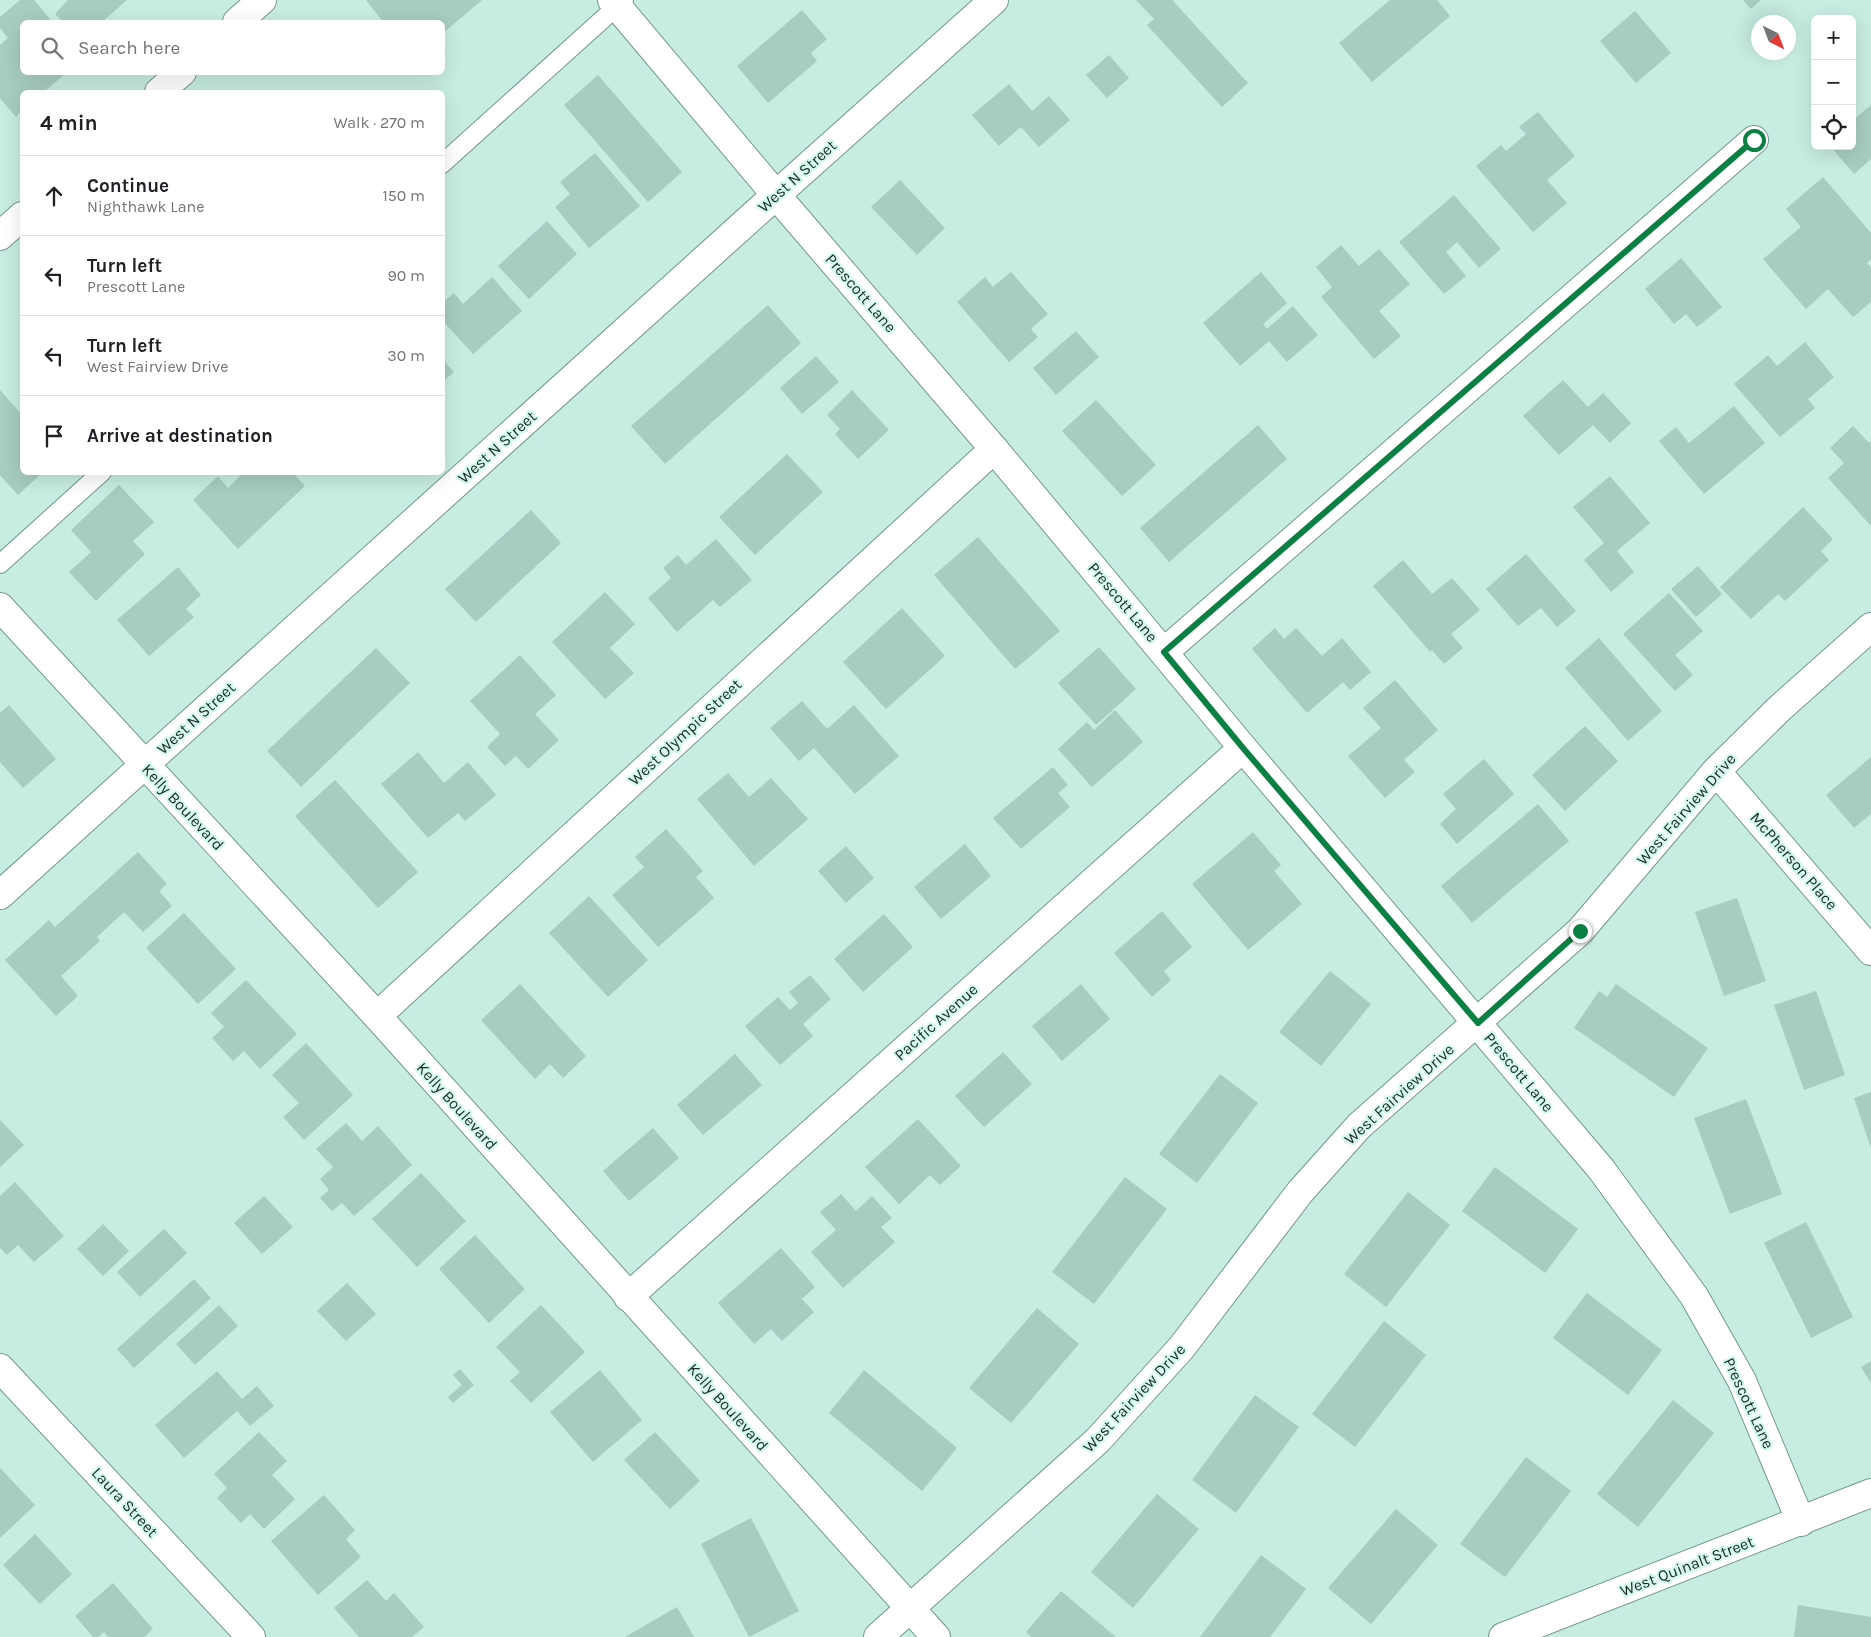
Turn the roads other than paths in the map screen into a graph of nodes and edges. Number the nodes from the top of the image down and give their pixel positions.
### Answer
1 (262, 0) edge
2 (994, 0) edge
3 (618, 2) edge
4 (239, 20) edge
5 (179, 75) edge
6 (161, 90) edge
7 (1754, 140) dead end
8 (445, 161) edge
9 (776, 195) junction
10 (20, 218) edge
11 (0, 236) edge
12 (994, 449) junction
13 (99, 475) edge
14 (0, 564) edge
15 (0, 607) edge
16 (1871, 627) edge
17 (1164, 652) junction
18 (1243, 748) junction
19 (144, 764) junction
20 (1716, 771) junction
21 (0, 895) edge
22 (1871, 951) edge
23 (376, 1016) junction
24 (1478, 1023) junction
25 (628, 1296) junction
26 (0, 1368) edge
27 (1871, 1493) edge
28 (1801, 1522) junction
29 (910, 1608) junction
30 (251, 1637) edge
31 (878, 1637) edge
32 (936, 1637) edge
33 (1503, 1637) edge

1 - 4 street
2 - 9 street, West N Street
3 - 8 lane
3 - 9 street, Prescott Lane
5 - 6 street
7 - 17 street
9 - 12 street, Prescott Lane
9 - 19 street, West N Street
10 - 11 street
12 - 17 street, Prescott Lane
12 - 23 street, West Olympic Street
13 - 14 lane
15 - 19 street, Kelly Boulevard
16 - 20 street, West Fairview Drive
17 - 18 street, Prescott Lane
18 - 24 street, Prescott Lane
18 - 25 street, Pacific Avenue
19 - 21 street, West N Street
19 - 23 street, Kelly Boulevard
20 - 22 street, McPherson Place
20 - 24 street, West Fairview Drive
23 - 25 street, Kelly Boulevard
24 - 28 street, Prescott Lane
24 - 29 street, West Fairview Drive
25 - 29 street, Kelly Boulevard
26 - 30 street, Laura Street
27 - 28 street, West Quinalt Street
28 - 33 street, West Quinalt Street
29 - 31 street, West Fairview Drive
29 - 32 street

